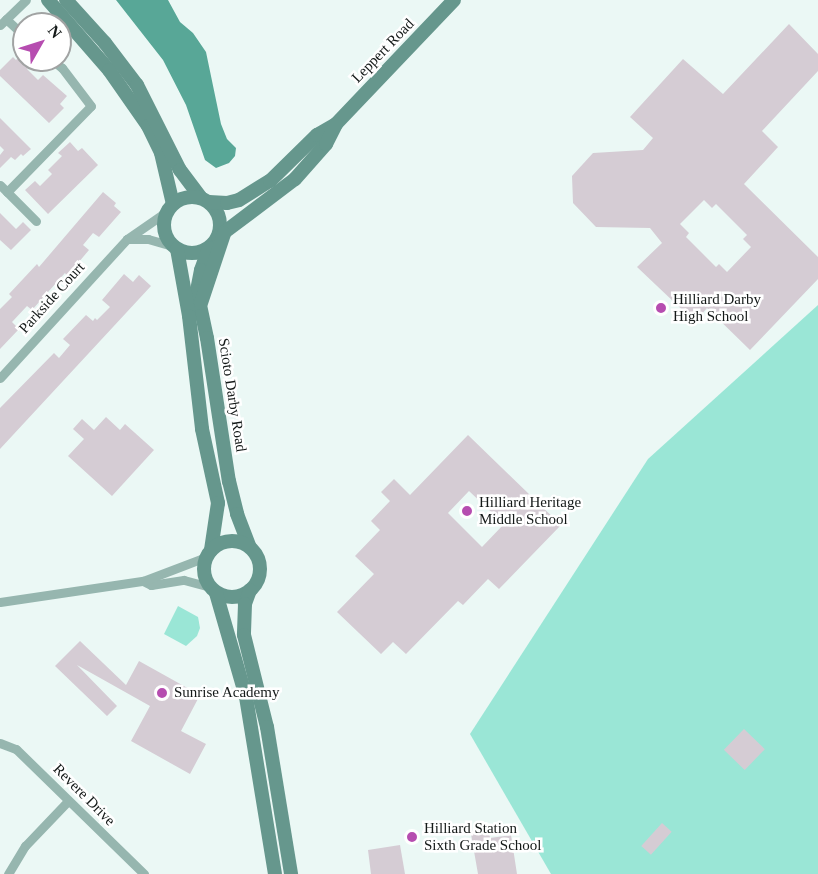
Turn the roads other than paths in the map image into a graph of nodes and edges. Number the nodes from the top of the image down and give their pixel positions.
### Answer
1 (26, 0) edge
2 (48, 0) edge
3 (66, 0) edge
4 (454, 0) edge
5 (3, 22) edge
6 (65, 72) edge
7 (336, 124) junction
8 (3, 188) edge
9 (205, 200) junction
10 (170, 208) junction
11 (36, 221) dead end
12 (127, 239) junction
13 (217, 239) junction
14 (175, 248) junction
15 (201, 303) junction
16 (0, 378) edge
17 (249, 546) junction
18 (209, 553) junction
19 (143, 581) junction
20 (213, 590) junction
21 (250, 590) junction
22 (0, 602) edge
23 (5, 742) edge
24 (68, 801) junction
25 (8, 874) edge
26 (144, 874) edge
27 (275, 874) edge
28 (291, 874) edge

1 - 5 street
2 - 10 main road
3 - 9 main road
4 - 7 main road, Leppert Road
6 - 8 street
7 - 9 main road, Leppert Road
7 - 13 main road, Leppert Road
8 - 11 street
9 - 10 main road
9 - 13 main road
10 - 12 street, Parkside Court
10 - 14 main road
12 - 14 street
12 - 16 street, Parkside Court
13 - 14 main road
13 - 15 main road
13 - 15 main road, Scioto Darby Road
14 - 18 main road
15 - 17 main road, Scioto Darby Road
17 - 18 main road
17 - 21 main road
18 - 19 street
18 - 20 main road
19 - 20 street
19 - 22 street
20 - 21 main road
20 - 27 main road
21 - 28 main road
23 - 24 street, Revere Drive
24 - 25 street
24 - 26 street, Revere Drive

